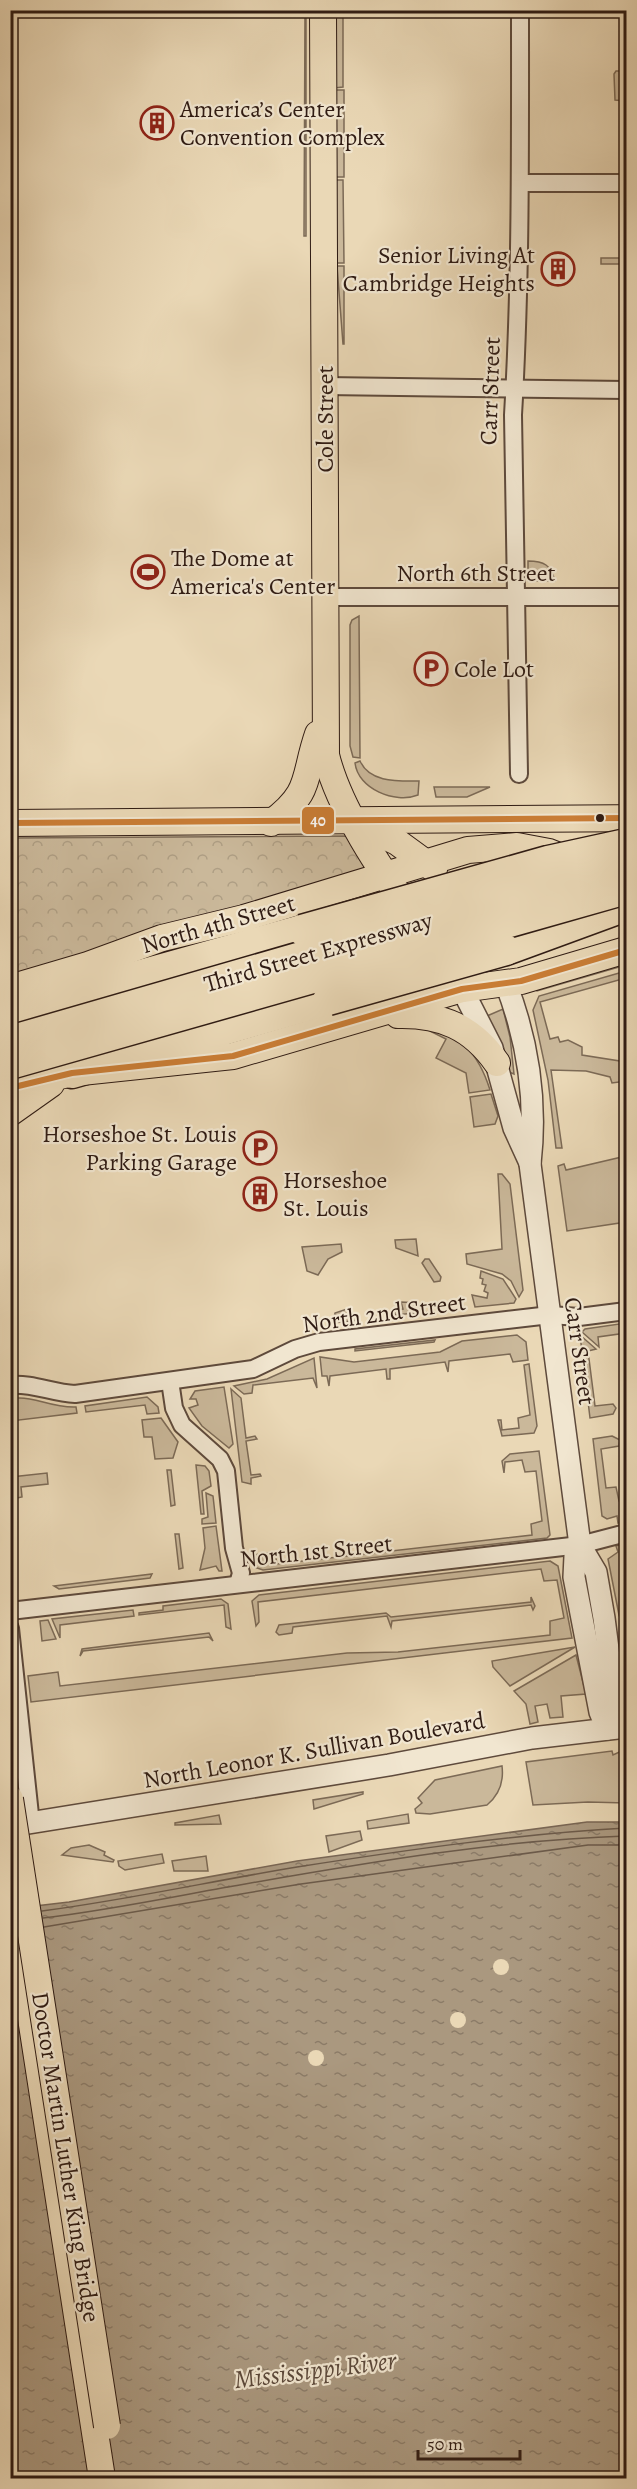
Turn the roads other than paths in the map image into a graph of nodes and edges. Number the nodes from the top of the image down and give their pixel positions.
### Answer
1 (323, 10) edge
2 (520, 10) edge
3 (520, 183) junction
4 (627, 183) edge
5 (325, 386) junction
6 (516, 390) junction
7 (627, 390) edge
8 (516, 596) junction
9 (325, 597) junction
10 (627, 597) edge
11 (325, 717) junction
12 (519, 774) dead end
13 (627, 818) edge
14 (355, 822) junction
15 (271, 823) junction
16 (10, 824) edge
17 (627, 844) edge
18 (426, 861) junction
19 (627, 864) edge
20 (387, 875) junction
21 (627, 890) edge
22 (627, 906) edge
23 (483, 936) junction
24 (627, 950) edge
25 (506, 984) junction
26 (10, 988) edge
27 (462, 988) junction
28 (48, 1001) junction
29 (10, 1006) edge
30 (10, 1015) edge
31 (380, 1015) junction
32 (10, 1041) edge
33 (497, 1063) junction
34 (10, 1064) edge
35 (72, 1072) junction
36 (10, 1088) edge
37 (10, 1113) edge
38 (530, 1164) junction
39 (627, 1311) edge
40 (550, 1315) junction
41 (170, 1381) junction
42 (10, 1385) edge
43 (627, 1533) edge
44 (580, 1545) junction
45 (238, 1584) junction
46 (10, 1611) edge
47 (10, 1628) edge
48 (617, 1728) edge
49 (10, 1799) edge
50 (21, 1825) edge
51 (10, 1885) edge
52 (102, 2478) edge
53 (116, 2478) edge

1 - 5 main road, Cole Street
2 - 3 street, Carr Street
3 - 4 street
3 - 6 street, Carr Street
5 - 6 street
5 - 9 main road, Cole Street
6 - 7 street
6 - 8 street, Carr Street
8 - 9 street, North 6th Street
8 - 10 street, North 6th Street
8 - 12 street, Carr Street
9 - 11 main road, Cole Street
11 - 14 main road, Cole Street
11 - 15 main road
13 - 14 main road
14 - 15 main road
14 - 18 main road
14 - 20 main road, Cole Street
15 - 16 main road
17 - 28 highway, bridge
18 - 20 main road, North 4th Street
18 - 21 main road, North 4th Street
18 - 23 main road
19 - 32 highway, Third Street Expressway, bridge
20 - 26 main road, North 4th Street
20 - 27 main road, Cole Street
21 - 34 highway, Third Street Expressway, bridge
22 - 35 highway, bridge
23 - 25 main road
23 - 27 main road
24 - 25 main road
25 - 27 main road
25 - 38 street, Carr Street
27 - 31 main road
27 - 33 street, Carr Street
28 - 29 highway
28 - 30 highway
31 - 33 main road
31 - 35 main road
33 - 38 street, Carr Street
35 - 36 main road
35 - 37 main road
38 - 40 street, Carr Street
39 - 40 street, North 2nd Street
40 - 41 street, North 2nd Street
40 - 44 street, Carr Street
41 - 42 street, North 2nd Street
41 - 45 street
43 - 44 street, North 1st Street
44 - 45 street, North 1st Street
44 - 48 street, Carr Street
45 - 46 street, North 1st Street
47 - 50 street
48 - 50 street, North Leonor K. Sullivan Boulevard
49 - 53 main road, Doctor Martin Luther King Bridge, bridge
51 - 52 main road, Doctor Martin Luther King Bridge

